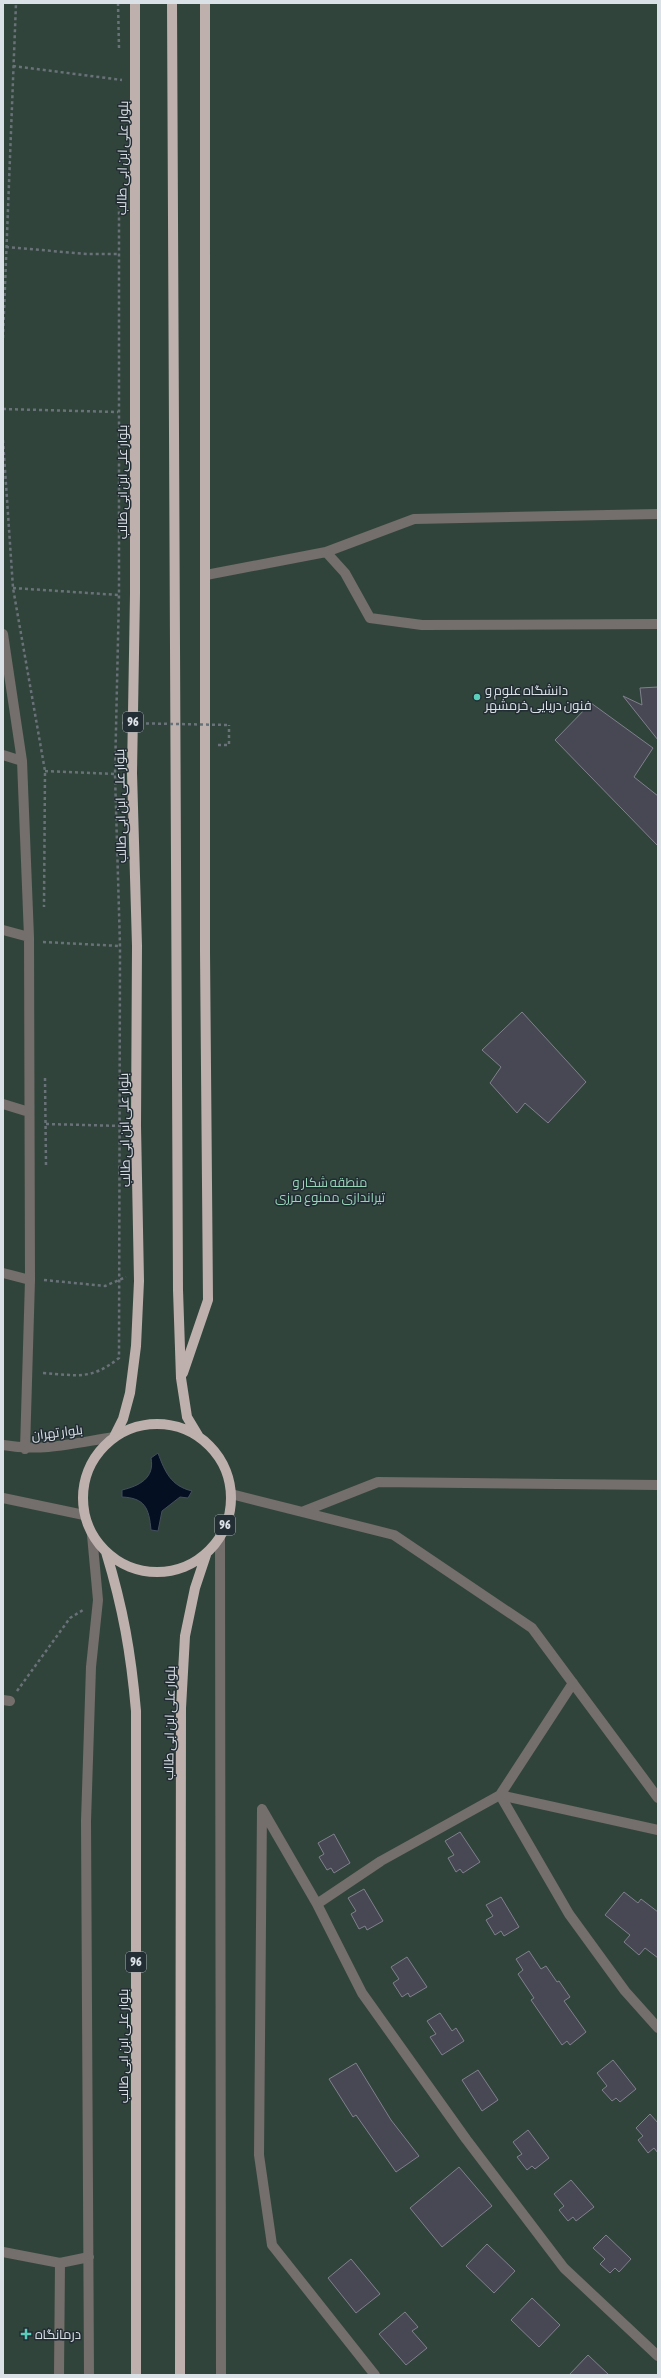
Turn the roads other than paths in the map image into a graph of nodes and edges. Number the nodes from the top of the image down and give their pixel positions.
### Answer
1 (135, 3) edge
2 (172, 3) edge
3 (205, 3) edge
4 (658, 514) edge
5 (326, 552) junction
6 (206, 575) junction
7 (658, 624) edge
8 (3, 634) edge
9 (3, 755) edge
10 (22, 760) junction
11 (3, 930) edge
12 (29, 937) junction
13 (3, 1104) edge
14 (29, 1112) junction
15 (3, 1273) edge
16 (30, 1280) junction
17 (181, 1378) junction
18 (114, 1437) junction
19 (199, 1437) junction
20 (3, 1445) edge
21 (25, 1449) junction
22 (657, 1485) edge
23 (231, 1494) junction
24 (3, 1498) edge
25 (302, 1512) junction
26 (84, 1514) junction
27 (92, 1535) junction
28 (220, 1537) junction
29 (106, 1552) junction
30 (206, 1555) junction
31 (573, 1683) junction
32 (500, 1795) junction
33 (658, 1798) edge
34 (658, 1830) edge
35 (317, 1904) junction
36 (658, 2028) edge
37 (3, 2252) edge
38 (89, 2257) junction
39 (60, 2263) junction
40 (658, 2356) edge
41 (60, 2375) edge
42 (89, 2375) edge
43 (136, 2375) edge
44 (180, 2375) edge
45 (222, 2375) edge
46 (375, 2375) edge

1 - 18 main road, بلوار علی ابن ابی طالب / 96
2 - 17 main road, 96
3 - 6 main road
4 - 5 street
5 - 6 street
5 - 7 street
6 - 17 main road
8 - 10 street
9 - 10 street
10 - 12 street
11 - 12 street
12 - 14 street
13 - 14 street
14 - 16 street
15 - 16 street
16 - 21 street
17 - 19 main road, 96
18 - 19 main road, 96
18 - 21 street, بلوار تهران
18 - 26 main road, 96
19 - 23 main road, 96
20 - 21 street, بلوار تهران
22 - 25 street
23 - 25 street
23 - 28 main road, 96
24 - 26 street
25 - 31 street
26 - 27 main road, 96
27 - 29 main road, 96
27 - 38 street
28 - 30 main road, 96
28 - 45 street
29 - 30 main road, 96
29 - 43 main road, بلوار علی ابن ابی طالب / 96
30 - 44 main road, بلوار علی ابن ابی طالب / 96
31 - 32 street
31 - 33 street
32 - 34 street
32 - 35 street
32 - 36 street
35 - 40 street
35 - 46 street
37 - 39 street
38 - 39 street
38 - 42 street
39 - 41 street

